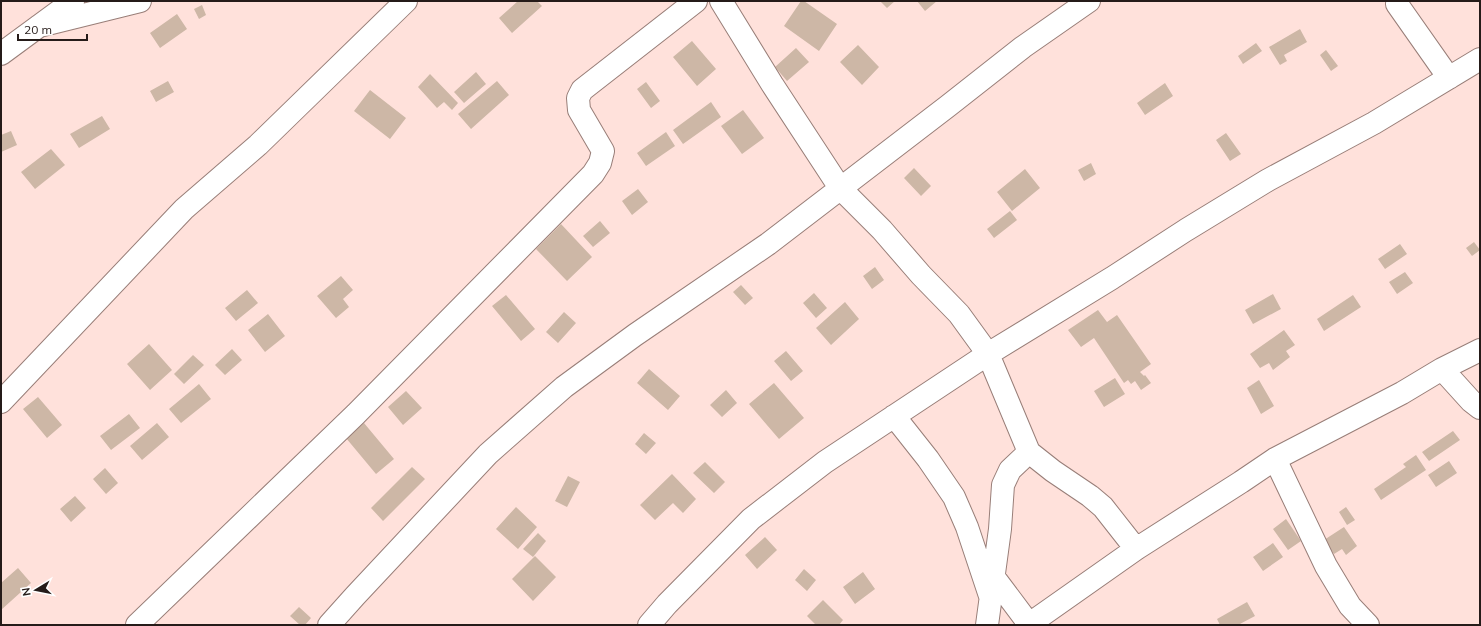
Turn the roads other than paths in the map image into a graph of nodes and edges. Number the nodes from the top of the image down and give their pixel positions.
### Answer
1 (73, 1) edge
2 (140, 1) edge
3 (406, 1) edge
4 (696, 1) edge
5 (721, 1) edge
6 (1089, 1) edge
7 (1397, 4) dead end
8 (39, 26) junction
9 (1, 54) edge
10 (1480, 58) edge
11 (1448, 78) junction
12 (840, 188) junction
13 (1480, 350) edge
14 (988, 354) junction
15 (1442, 369) junction
16 (1, 402) edge
17 (1480, 408) edge
18 (894, 416) junction
19 (1029, 452) junction
20 (1275, 459) junction
21 (1136, 548) junction
22 (992, 586) junction
23 (1028, 624) edge
24 (138, 625) edge
25 (329, 625) edge
26 (649, 625) edge
27 (987, 625) edge
28 (1368, 625) edge

1 - 8 street
2 - 8 street
3 - 16 street
4 - 24 street
5 - 12 street
6 - 12 street
7 - 11 street
8 - 9 street
10 - 11 street
11 - 14 street
12 - 14 street
12 - 25 street
13 - 15 street
14 - 18 street
14 - 19 street
15 - 17 street
15 - 20 street
18 - 22 street
18 - 26 street
19 - 21 street
19 - 22 street
20 - 21 street
20 - 28 street
21 - 23 street
22 - 23 street
22 - 27 street

